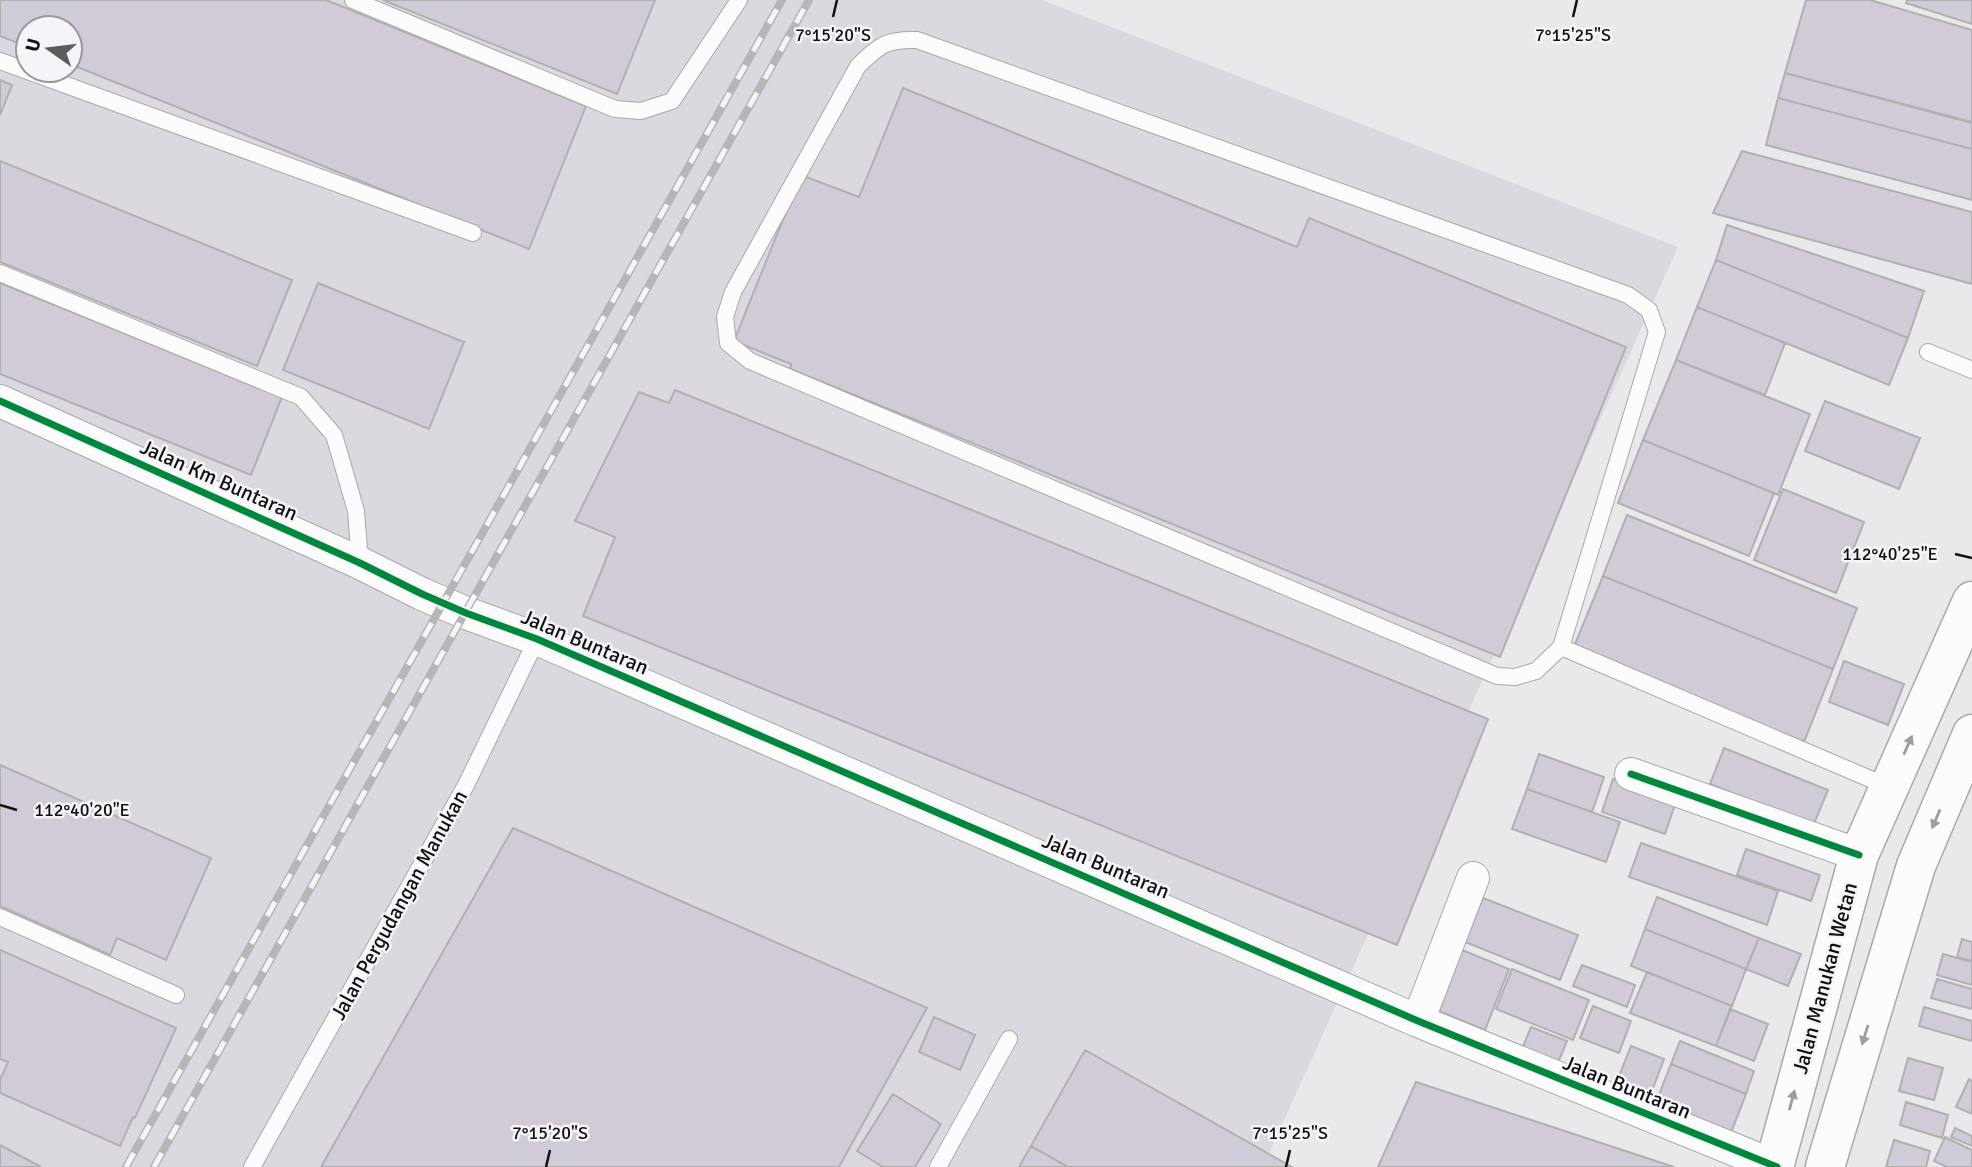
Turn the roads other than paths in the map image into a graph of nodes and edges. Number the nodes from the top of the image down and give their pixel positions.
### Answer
1 (353, 0) edge
2 (739, 0) edge
3 (0, 61) edge
4 (473, 233) dead end
5 (0, 273) edge
6 (1928, 352) dead end
7 (1972, 370) edge
8 (0, 401) edge
9 (360, 563) junction
10 (422, 594) joint
11 (1972, 601) edge
12 (537, 639) junction
13 (1561, 646) junction
14 (1972, 734) edge
15 (1631, 774) dead end
16 (1889, 787) junction
17 (1859, 855) junction
18 (1472, 878) dead end
19 (0, 917) edge
20 (176, 995) dead end
21 (1418, 1021) junction
22 (1009, 1039) dead end
23 (252, 1167) edge
24 (938, 1167) edge
25 (1775, 1167) edge
26 (1825, 1167) edge

1 - 2 lane
3 - 4 lane
5 - 9 lane
6 - 7 lane
8 - 9 street, Jalan Km Buntaran
9 - 10 street, Jalan Km Buntaran
10 - 12 street, Jalan Buntaran
16 -> 11 main road, Jalan Manukan Wetan
12 - 21 street, Jalan Buntaran
12 - 23 lane, Jalan Pergudangan Manukan
13 - 13 lane
13 - 16 lane
14 -> 26 main road
15 - 17 street
16 - 17 main road, Jalan Manukan Wetan
25 -> 17 main road, Jalan Manukan Wetan
18 - 21 street
19 - 20 lane
21 - 25 street, Jalan Buntaran
22 - 24 lane

